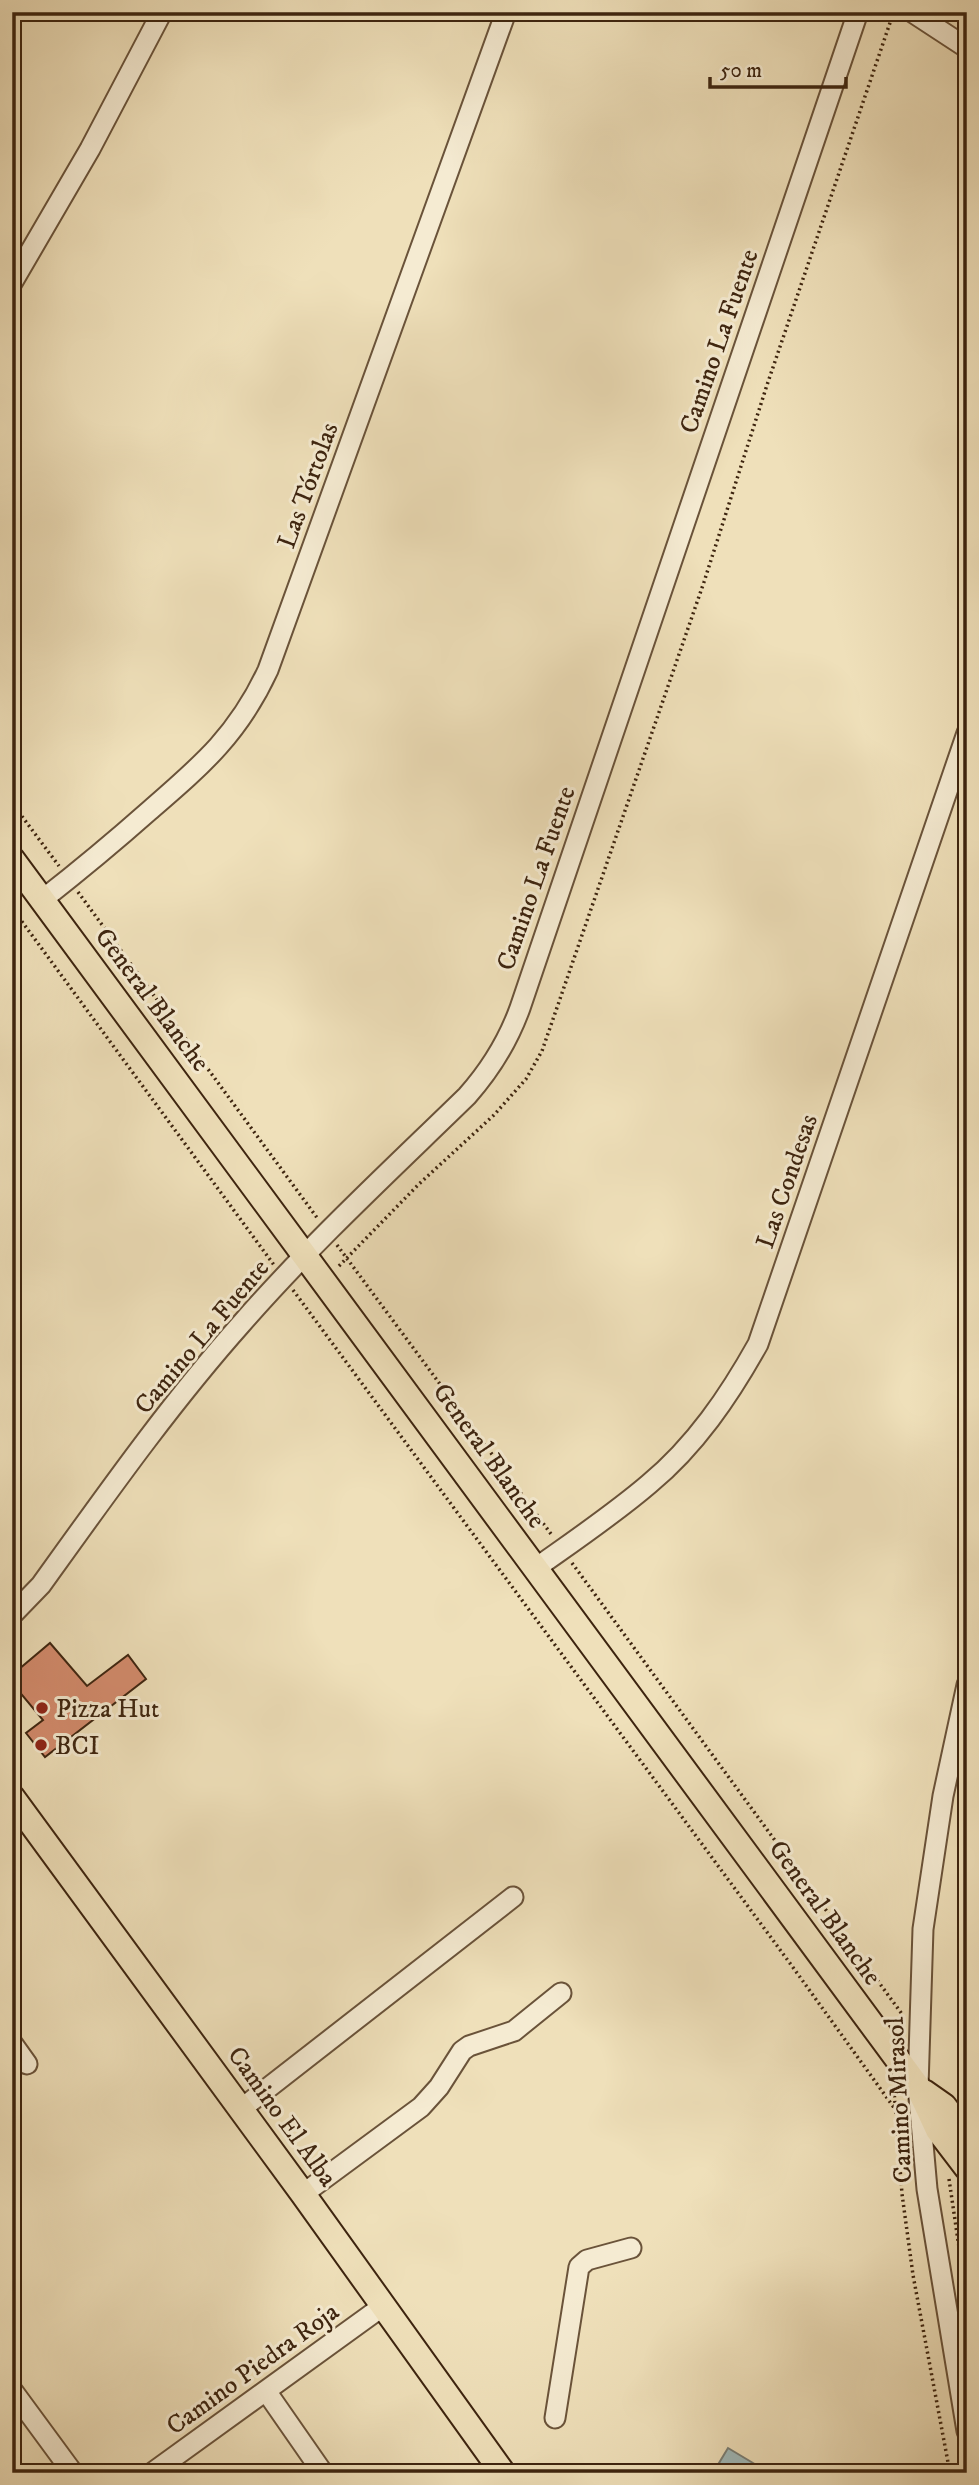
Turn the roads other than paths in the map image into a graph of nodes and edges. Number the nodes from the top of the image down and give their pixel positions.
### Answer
1 (162, 12) edge
2 (506, 12) edge
3 (858, 12) edge
4 (912, 12) edge
5 (967, 48) edge
6 (12, 283) edge
7 (967, 733) edge
8 (12, 859) edge
9 (42, 900) junction
10 (305, 1254) junction
11 (536, 1568) junction
12 (12, 1615) edge
13 (967, 1685) edge
14 (12, 1797) edge
15 (513, 1898) dead end
16 (561, 1993) dead end
17 (12, 2043) edge
18 (27, 2064) dead end
19 (918, 2088) junction
20 (241, 2109) junction
21 (967, 2137) edge
22 (957, 2167) edge
23 (303, 2194) junction
24 (631, 2248) dead end
25 (383, 2306) junction
26 (12, 2390) edge
27 (266, 2391) junction
28 (555, 2418) dead end
29 (967, 2431) edge
30 (74, 2473) edge
31 (152, 2473) edge
32 (323, 2473) edge
33 (503, 2473) edge

1 - 6 street
2 - 9 street, Las Tórtolas
3 - 10 street, Camino La Fuente
4 - 5 street
7 - 11 street, Las Condesas
8 - 9 main road, General Blanche
9 - 10 main road, General Blanche
10 - 11 main road, General Blanche
10 - 12 street, Camino La Fuente
11 - 19 main road, General Blanche
13 - 19 street, Camino Mirasol
14 - 20 main road, Camino El Alba
15 - 20 street
16 - 23 street
17 - 18 street
19 - 21 main road, General Blanche
19 - 22 main road, General Blanche
19 - 29 street, Camino Mirasol
20 - 23 main road, Camino El Alba
23 - 25 main road, Camino El Alba
24 - 28 street
25 - 27 street, Camino Piedra Roja
25 - 33 main road, Camino El Alba
26 - 30 street
27 - 31 street, Camino Piedra Roja
27 - 32 street

